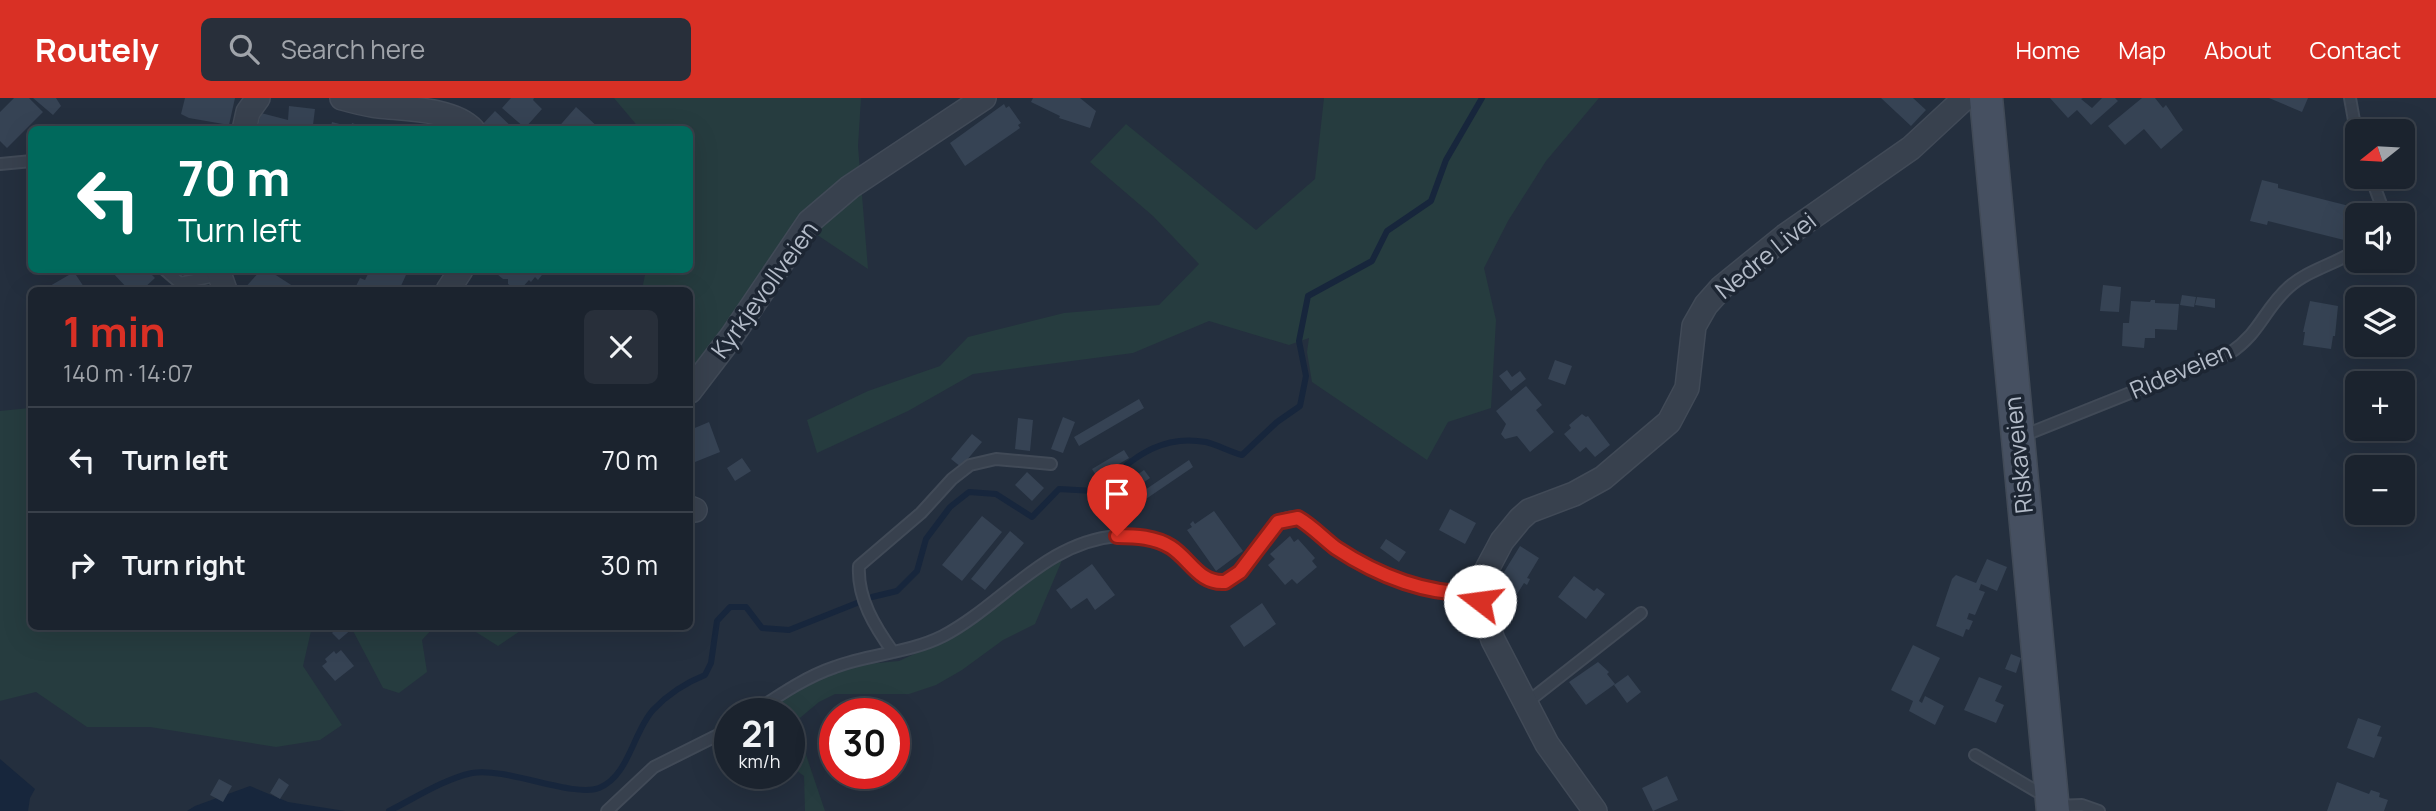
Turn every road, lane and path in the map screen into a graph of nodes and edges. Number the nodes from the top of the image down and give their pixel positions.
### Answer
1 (258, 98) edge
2 (342, 98) edge
3 (984, 98) edge
4 (1965, 98) edge
5 (1986, 98) edge
6 (2350, 98) edge
7 (2354, 119) edge
8 (245, 126) edge
9 (470, 126) edge
10 (28, 161) edge
11 (0, 164) edge
12 (2345, 256) edge
13 (221, 278) edge
14 (177, 287) edge
15 (693, 387) edge
16 (2018, 438) junction
17 (1051, 464) dead end
18 (1479, 593) junction
19 (1641, 613) dead end
20 (893, 652) junction
21 (776, 698) edge
22 (1525, 704) junction
23 (714, 737) edge
24 (1975, 755) dead end
25 (2052, 803) edge
26 (607, 811) edge
27 (1595, 811) edge
28 (2099, 811) edge

1 - 8 street
2 - 9 street
3 - 15 street, Kyrkjevollveien
4 - 18 street, Nedre Livei
5 - 16 main road, Riskaveien
6 - 7 lane
10 - 11 lane
12 - 16 lane, Rideveien
13 - 14 lane
16 - 25 main road, Riskaveien
17 - 20 lane
18 - 20 lane
18 - 22 street
19 - 22 lane
20 - 21 lane
22 - 27 street
23 - 26 lane
24 - 25 lane
25 - 28 lane

